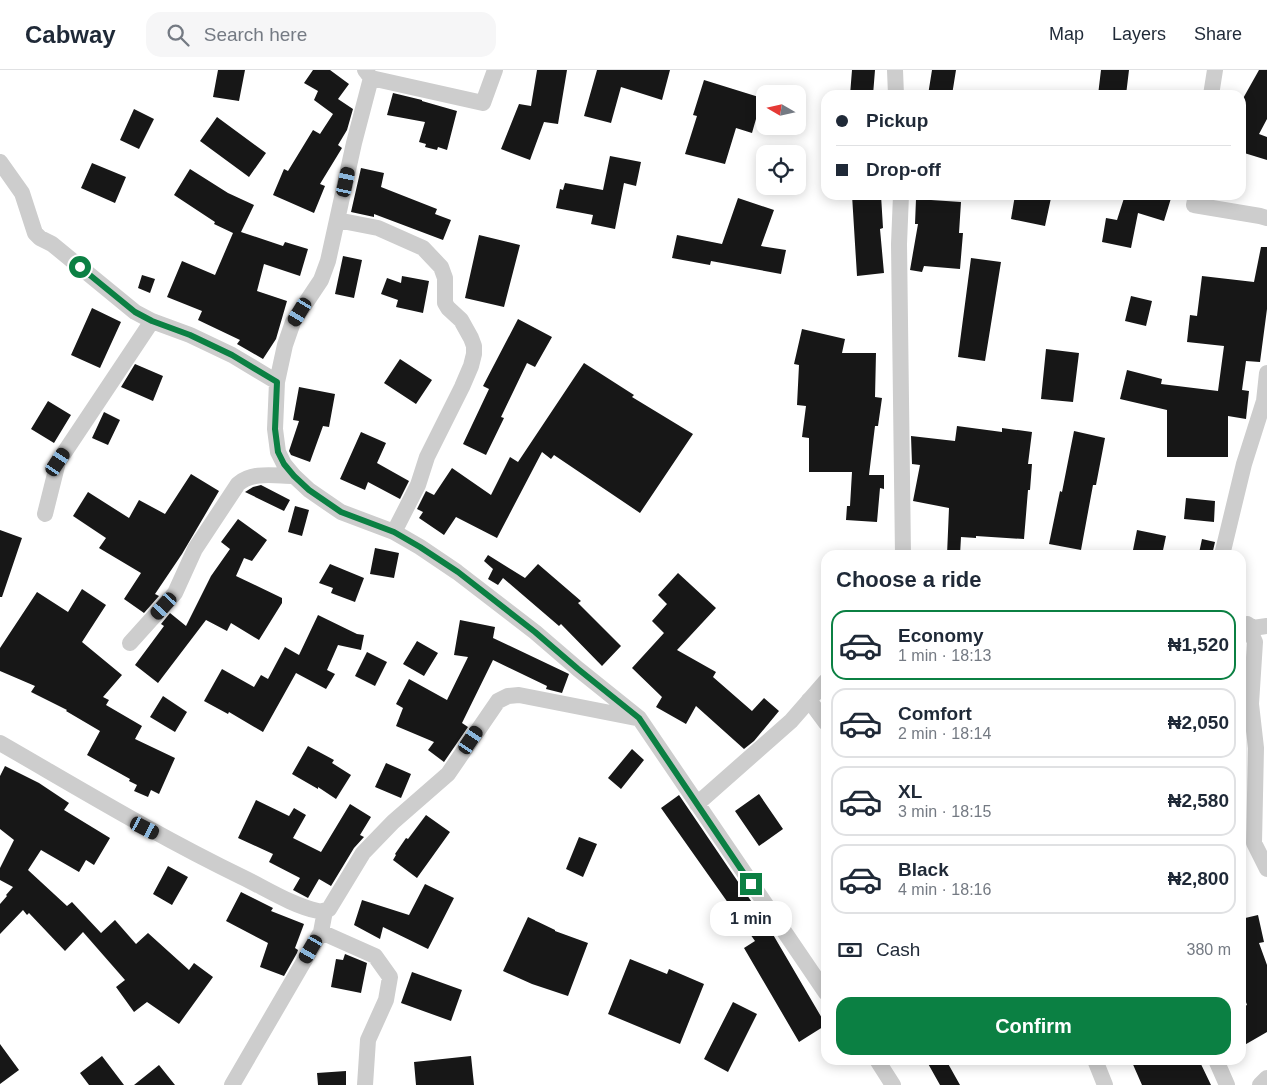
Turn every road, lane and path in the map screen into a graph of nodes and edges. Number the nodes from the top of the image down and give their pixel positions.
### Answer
1 (495, 70) edge
2 (895, 70) edge
3 (1215, 70) edge
4 (368, 74) edge
5 (896, 90) edge
6 (1212, 90) edge
7 (0, 162) edge
8 (901, 200) edge
9 (1195, 200) edge
10 (1267, 218) edge
11 (337, 220) junction
12 (152, 321) junction
13 (1267, 373) edge
14 (277, 382) junction
15 (1266, 402) edge
16 (294, 476) junction
17 (45, 514) dead end
18 (394, 532) junction
19 (903, 550) edge
20 (1223, 550) edge
21 (1246, 624) edge
22 (1246, 626) edge
23 (1267, 626) edge
24 (130, 643) dead end
25 (821, 687) edge
26 (809, 700) junction
27 (821, 716) edge
28 (639, 718) junction
29 (0, 743) edge
30 (1248, 786) edge
31 (698, 804) junction
32 (1267, 868) edge
33 (325, 911) junction
34 (321, 932) junction
35 (821, 986) edge
36 (880, 1065) edge
37 (1097, 1065) edge
38 (1218, 1065) edge
39 (1267, 1078) edge
40 (232, 1085) edge
41 (365, 1085) edge
42 (893, 1085) edge
43 (1104, 1085) edge
44 (1227, 1085) edge
45 (1260, 1085) edge

1 - 4 street
2 - 5 street
3 - 6 street
4 - 11 street
7 - 12 street
8 - 19 street
9 - 10 street
11 - 14 street
11 - 18 street
12 - 14 street
12 - 17 street
13 - 15 street
14 - 16 street
15 - 20 street
16 - 18 street
16 - 24 street
18 - 28 street
21 - 23 street
22 - 30 street
25 - 26 street
26 - 27 street
26 - 31 street
28 - 31 street
28 - 33 street
29 - 33 street
30 - 32 street
31 - 35 street
33 - 34 street
34 - 40 street
34 - 41 street
36 - 42 street
37 - 43 street
38 - 44 street
39 - 45 street

